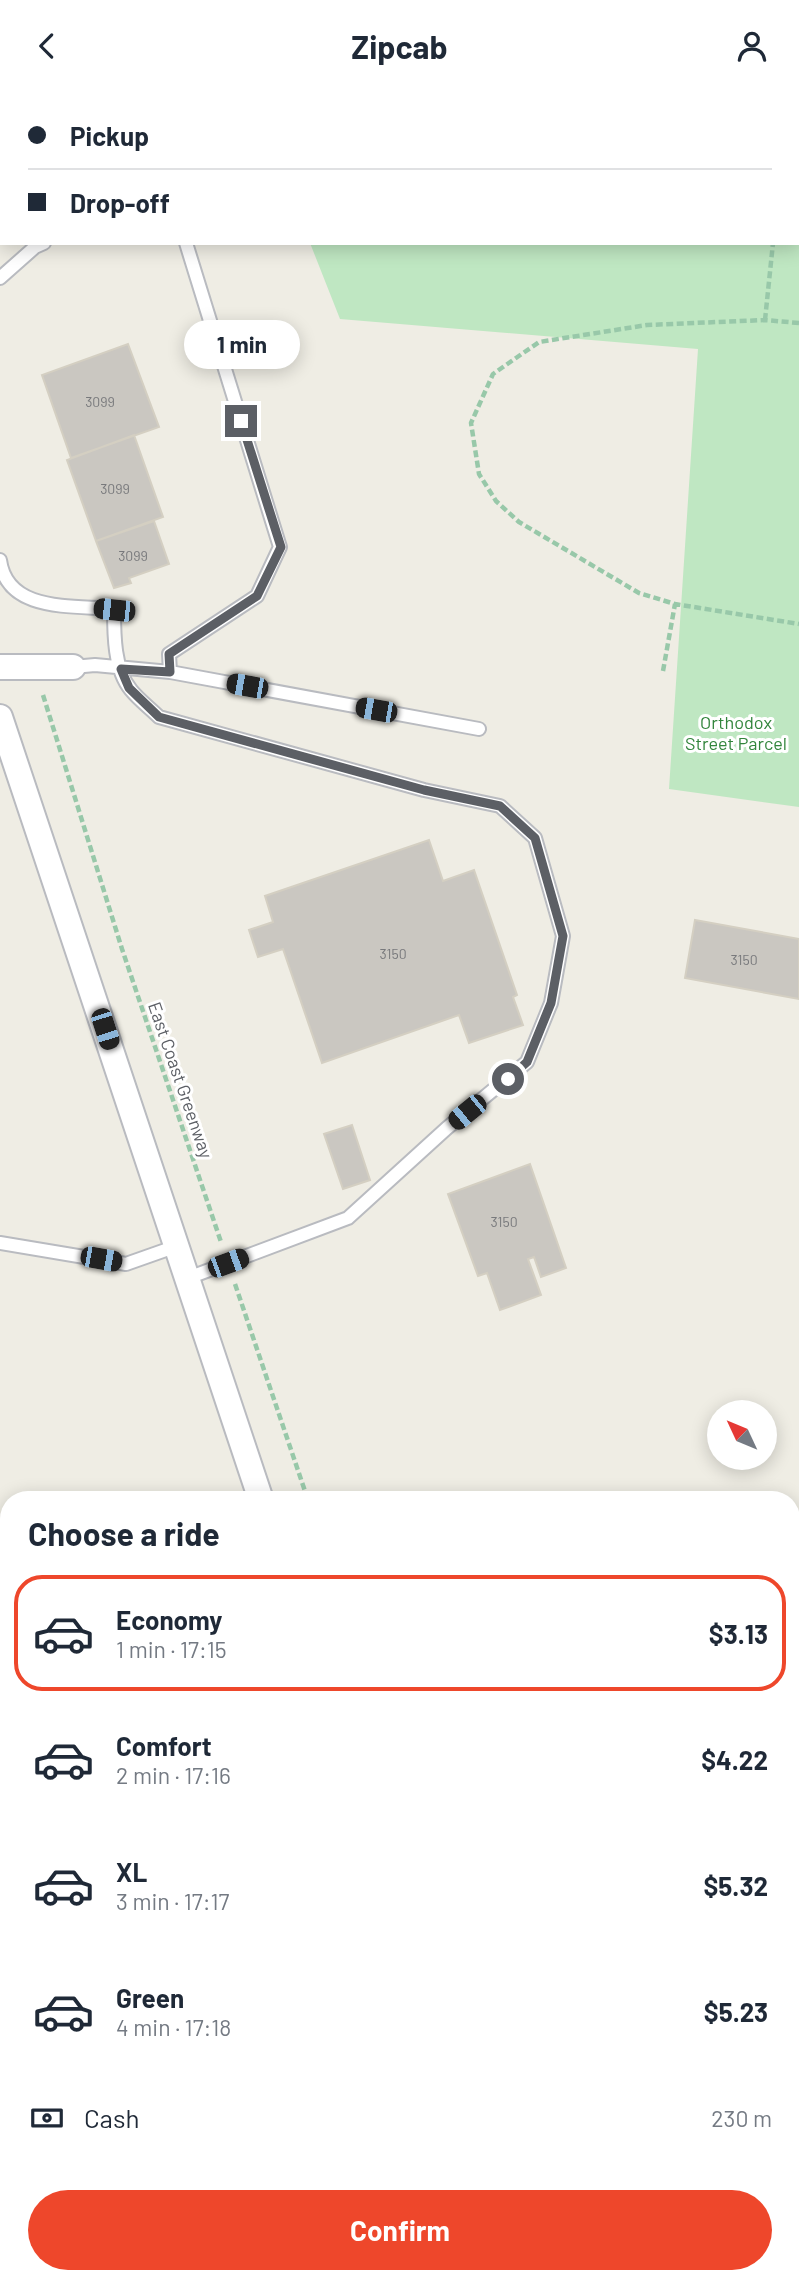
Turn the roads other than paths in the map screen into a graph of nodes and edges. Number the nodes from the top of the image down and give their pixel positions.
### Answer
1 (40, 245) edge
2 (187, 245) edge
3 (0, 278) edge
4 (0, 560) edge
5 (0, 667) edge
6 (73, 667) joint
7 (121, 669) junction
8 (170, 672) junction
9 (0, 717) edge
10 (479, 729) dead end
11 (0, 1243) edge
12 (177, 1246) junction
13 (188, 1277) junction
14 (258, 1491) edge

1 - 3 lane
2 - 8 lane
4 - 7 lane
5 - 6 street
6 - 7 lane
7 - 8 lane
7 - 13 lane
8 - 10 lane
9 - 12 street
11 - 12 lane
12 - 13 street
13 - 14 street

